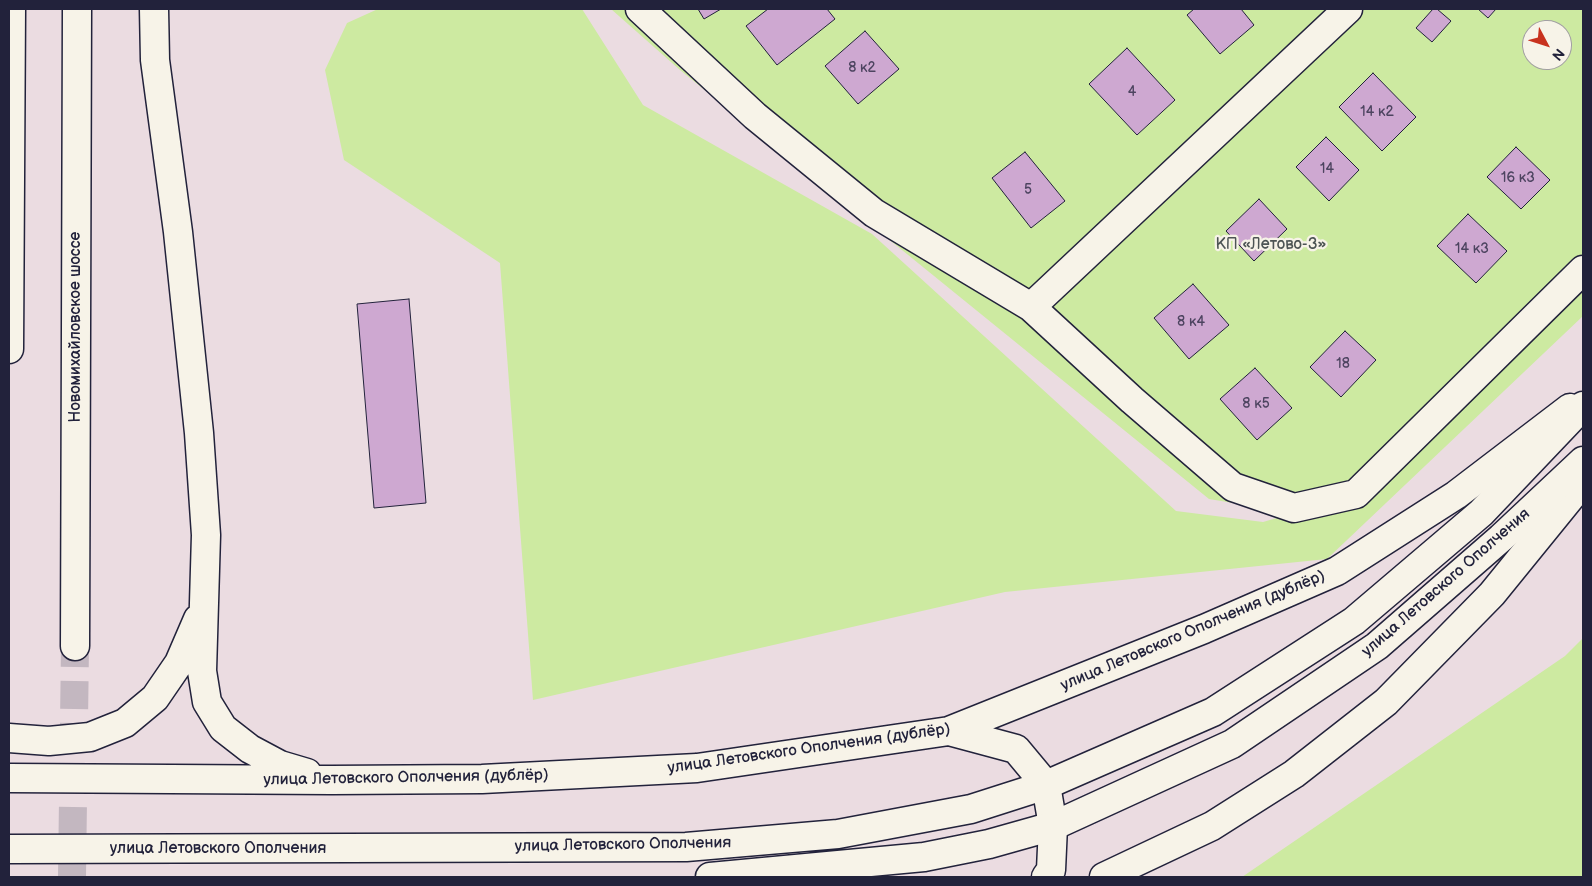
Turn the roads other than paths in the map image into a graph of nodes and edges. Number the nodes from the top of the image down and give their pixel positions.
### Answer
1 (11, 9) edge
2 (77, 9) edge
3 (154, 9) edge
4 (640, 9) edge
5 (1348, 9) edge
6 (1583, 270) edge
7 (1031, 307) junction
8 (9, 349) edge
9 (1583, 398) edge
10 (1583, 406) edge
11 (1583, 462) edge
12 (1583, 482) edge
13 (203, 607) junction
14 (75, 646) tunnel mouth
15 (949, 731) junction
16 (9, 738) edge
17 (9, 778) edge
18 (332, 780) junction
19 (1046, 785) junction
20 (1053, 826) junction
21 (9, 849) edge
22 (710, 877) edge
23 (1046, 877) edge
24 (1104, 877) edge

1 - 8 street
2 - 14 street, Новомихайловское шоссе
3 - 13 street
4 - 7 street
5 - 7 street
6 - 7 street
9 - 15 street, улица Летовского Ополчения (дублёр)
10 - 19 street, улица Летовского Ополчения
11 - 20 street, улица Летовского Ополчения
12 - 24 street
13 - 16 street
13 - 18 street
15 - 18 street, улица Летовского Ополчения (дублёр)
15 - 19 street
17 - 18 street, улица Летовского Ополчения (дублёр)
19 - 20 street
19 - 21 street, улица Летовского Ополчения
20 - 22 street, улица Летовского Ополчения
20 - 23 street

